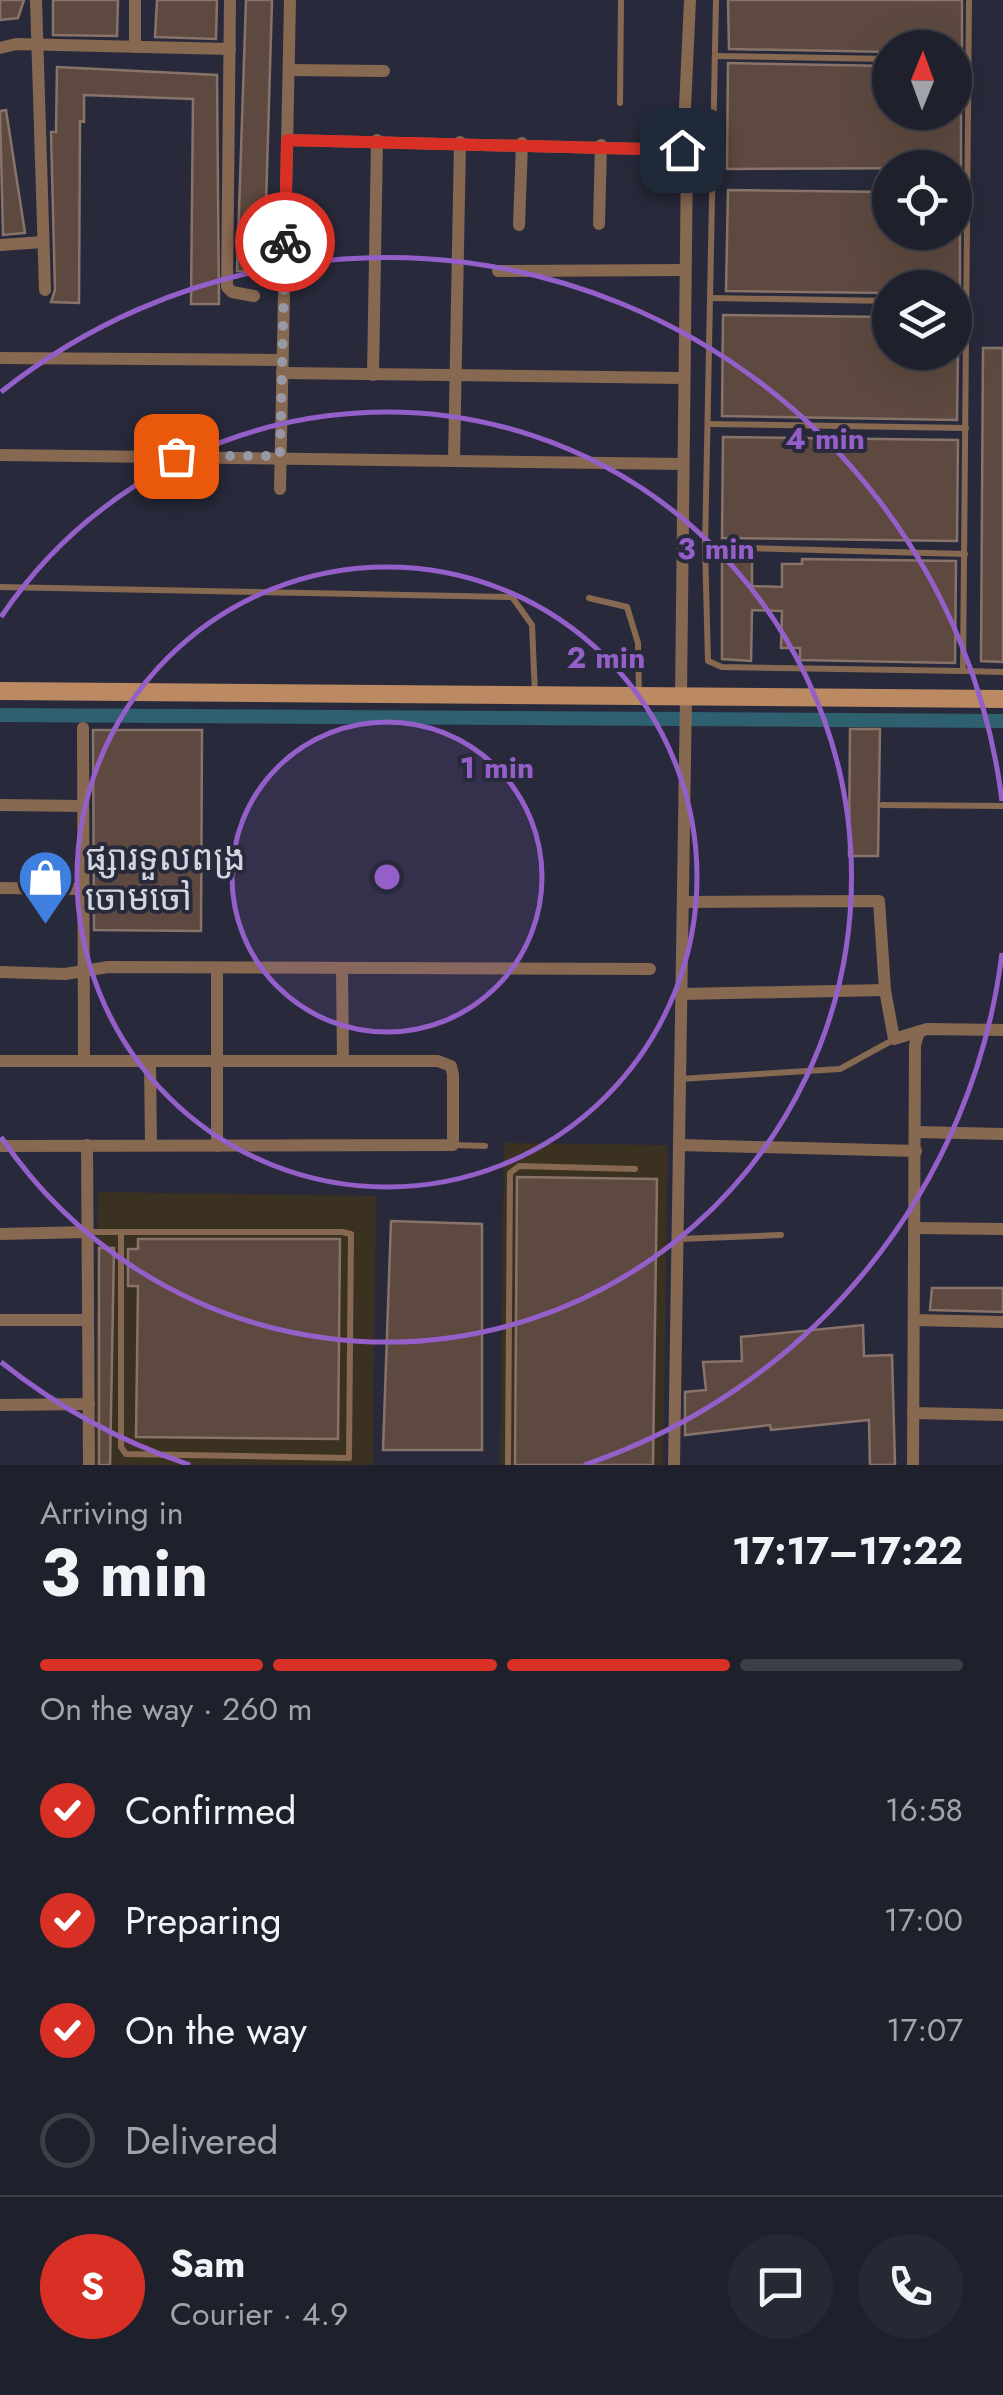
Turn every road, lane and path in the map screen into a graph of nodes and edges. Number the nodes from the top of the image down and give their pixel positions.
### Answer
1 (36, 0) edge
2 (134, 0) edge
3 (230, 0) edge
4 (290, 0) edge
5 (622, 0) edge
6 (690, 0) edge
7 (716, 0) edge
8 (970, 0) edge
9 (970, 30) edge
10 (36, 45) junction
11 (135, 47) junction
12 (0, 48) edge
13 (230, 49) junction
14 (714, 56) junction
15 (872, 59) edge
16 (289, 70) junction
17 (384, 71) dead end
18 (620, 103) dead end
19 (968, 130) edge
20 (287, 140) junction
21 (378, 140) junction
22 (460, 142) junction
23 (522, 143) junction
24 (601, 145) junction
25 (682, 150) junction
26 (519, 224) dead end
27 (599, 224) dead end
28 (44, 242) junction
29 (0, 245) edge
30 (685, 270) junction
31 (967, 270) edge
32 (498, 271) dead end
33 (45, 290) dead end
34 (254, 296) dead end
35 (710, 298) junction
36 (872, 301) edge
37 (0, 358) edge
38 (282, 367) junction
39 (966, 370) edge
40 (374, 375) junction
41 (456, 375) junction
42 (683, 378) junction
43 (708, 424) junction
44 (966, 428) junction
45 (0, 455) edge
46 (280, 456) junction
47 (454, 460) junction
48 (682, 464) junction
49 (280, 489) dead end
50 (706, 547) junction
51 (966, 554) junction
52 (0, 588) edge
53 (589, 598) dead end
54 (963, 671) junction
55 (1003, 672) edge
56 (0, 691) edge
57 (535, 695) junction
58 (639, 696) junction
59 (1003, 699) edge
60 (685, 705) junction
61 (83, 728) dead end
62 (0, 805) edge
63 (882, 805) dead end
64 (83, 806) junction
65 (1003, 806) edge
66 (0, 888) edge
67 (83, 889) junction
68 (682, 902) junction
69 (650, 968) dead end
70 (216, 969) junction
71 (342, 970) junction
72 (84, 971) junction
73 (0, 972) edge
74 (885, 990) junction
75 (681, 994) junction
76 (1003, 1030) edge
77 (919, 1032) junction
78 (894, 1039) junction
79 (84, 1060) junction
80 (0, 1061) edge
81 (150, 1061) junction
82 (217, 1061) junction
83 (343, 1062) junction
84 (680, 1079) junction
85 (916, 1132) junction
86 (1003, 1134) edge
87 (87, 1145) junction
88 (453, 1145) junction
89 (0, 1146) edge
90 (151, 1146) junction
91 (217, 1146) junction
92 (485, 1146) dead end
93 (679, 1146) junction
94 (916, 1151) junction
95 (635, 1168) dead end
96 (916, 1228) junction
97 (1003, 1229) edge
98 (88, 1232) junction
99 (122, 1232) junction
100 (0, 1234) edge
101 (781, 1235) dead end
102 (677, 1239) junction
103 (0, 1320) edge
104 (88, 1320) junction
105 (914, 1320) junction
106 (1003, 1322) edge
107 (89, 1404) junction
108 (0, 1405) edge
109 (914, 1412) junction
110 (1003, 1415) edge
111 (331, 1461) edge
112 (90, 1465) edge
113 (508, 1465) edge
114 (674, 1465) edge
115 (913, 1465) edge

1 - 10 street
2 - 11 street
3 - 13 street
4 - 16 street
5 - 18 lane
6 - 25 street
7 - 14 lane
8 - 9 lane
10 - 11 street
10 - 12 street
10 - 28 street
11 - 13 street
13 - 34 street
14 - 15 lane
14 - 35 lane
16 - 17 street
16 - 20 street
19 - 31 lane
20 - 21 street
20 - 38 street
21 - 22 street
21 - 40 street
22 - 23 street
22 - 41 street
23 - 24 street
23 - 26 street
24 - 25 street
24 - 27 street
25 - 30 street
28 - 29 street
28 - 33 street
30 - 32 street
30 - 42 street
35 - 36 lane
35 - 43 lane
37 - 38 street
38 - 40 street
38 - 46 street
39 - 44 lane
40 - 41 street
41 - 42 street
41 - 47 street
42 - 48 street
43 - 44 lane
43 - 50 lane
44 - 51 lane
45 - 46 street
46 - 47 street
46 - 49 street
47 - 48 street
48 - 60 street
50 - 51 lane
50 - 54 lane
51 - 54 lane
52 - 57 lane
53 - 58 lane
54 - 55 lane
56 - 57 street
57 - 58 street
58 - 60 street
59 - 60 street
60 - 68 street
61 - 64 street
62 - 64 street
63 - 65 lane
64 - 67 street
66 - 67 street
67 - 72 street
68 - 74 street
68 - 75 street
69 - 71 street
70 - 71 street
70 - 72 street
70 - 82 street
71 - 83 street
72 - 73 street
72 - 79 street
74 - 75 street
74 - 78 street
75 - 84 street
76 - 77 street
77 - 78 street
77 - 85 street
78 - 84 lane
79 - 80 street
79 - 81 street
81 - 82 street
81 - 90 street
82 - 83 street
82 - 91 street
83 - 88 street
84 - 93 street
85 - 86 street
85 - 94 street
87 - 89 street
87 - 90 street
87 - 98 street
88 - 91 street
88 - 92 lane
90 - 91 street
93 - 94 street
93 - 102 street
94 - 96 street
95 - 113 lane
96 - 97 street
96 - 105 street
98 - 99 lane
98 - 100 street
98 - 104 street
99 - 111 lane
99 - 111 lane
101 - 102 lane
102 - 114 street
103 - 104 street
104 - 107 street
105 - 106 street
105 - 109 street
107 - 108 street
107 - 112 street
109 - 110 street
109 - 115 street

